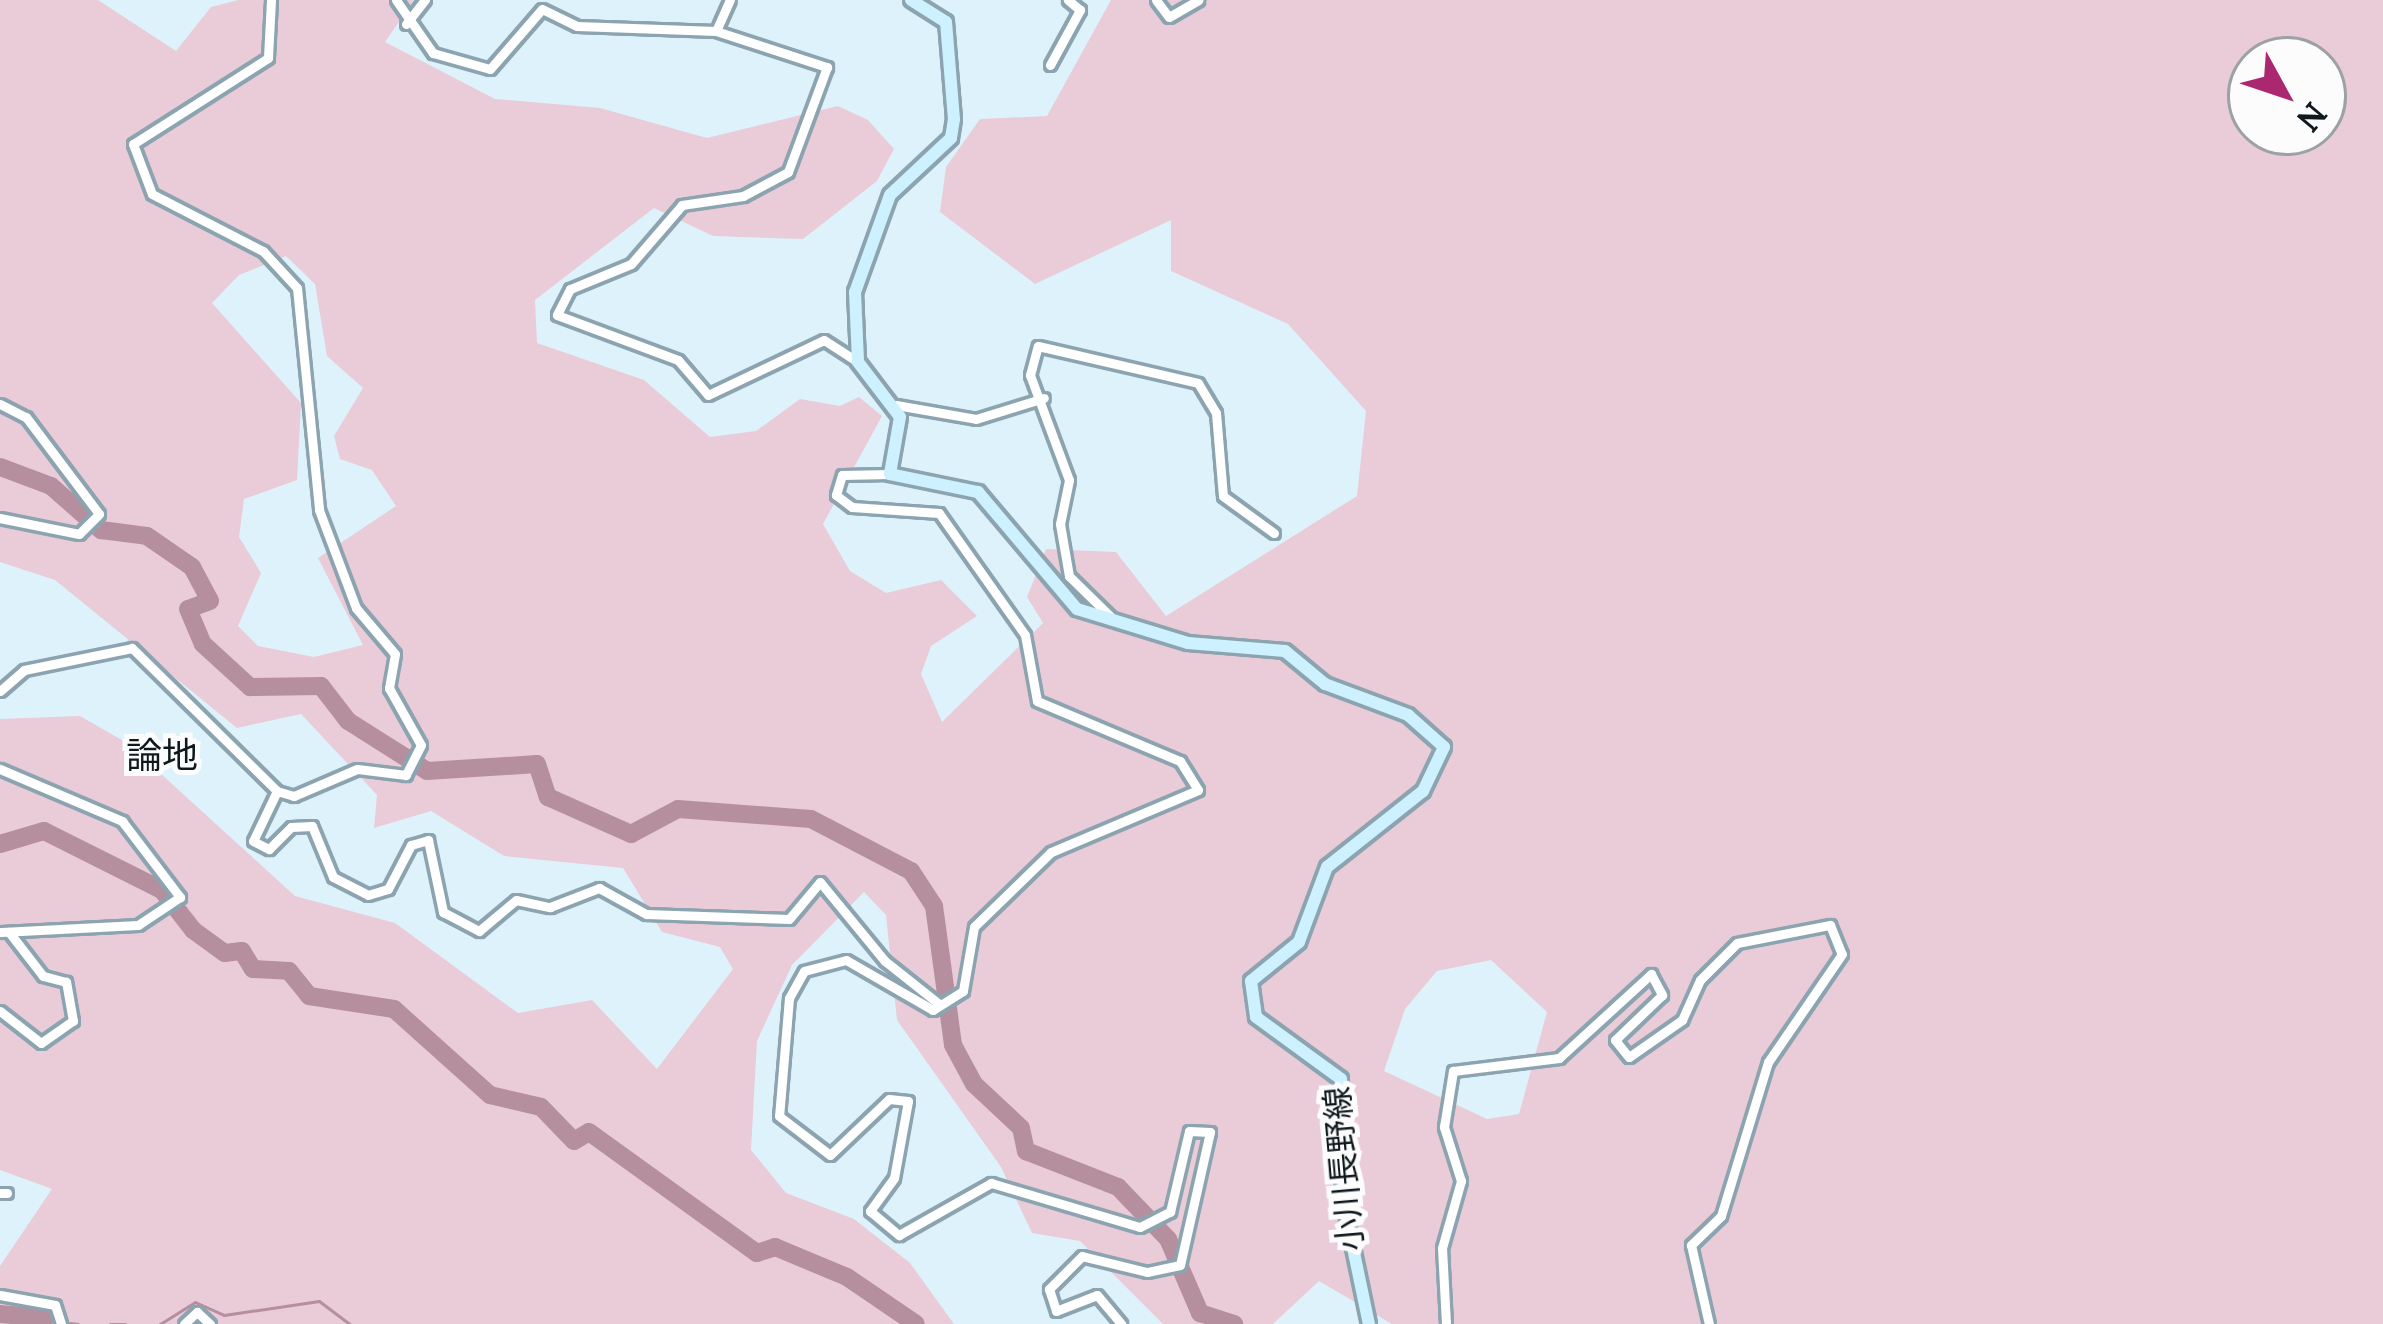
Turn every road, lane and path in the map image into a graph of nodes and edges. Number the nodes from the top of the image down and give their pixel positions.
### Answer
1 (271, 0) edge
2 (396, 0) edge
3 (424, 0) edge
4 (911, 0) edge
5 (1068, 0) edge
6 (1156, 0) edge
7 (1198, 0) edge
8 (722, 2) edge
9 (406, 24) junction
10 (716, 31) junction
11 (1050, 64) dead end
12 (858, 362) junction
13 (1044, 398) junction
14 (0, 404) edge
15 (896, 405) junction
16 (890, 474) junction
17 (0, 518) edge
18 (1274, 533) dead end
19 (1115, 621) junction
20 (0, 691) edge
21 (0, 770) edge
22 (277, 791) junction
23 (5, 932) edge
24 (939, 1004) junction
25 (0, 1011) edge
26 (0, 1294) edge
27 (61, 1324) edge
28 (184, 1324) edge
29 (210, 1324) edge
30 (1121, 1324) edge
31 (1369, 1324) edge
32 (1446, 1324) edge
33 (1709, 1324) edge

1 - 22 street
2 - 9 street
3 - 9 street
4 - 12 main road
5 - 11 street
6 - 7 street
8 - 10 street
9 - 10 street
10 - 12 street
12 - 15 main road
13 - 15 street
13 - 18 street
13 - 19 street
14 - 17 street
15 - 16 main road
16 - 19 main road, 小川長野線
16 - 24 street
19 - 31 main road, 小川長野線
20 - 22 street
21 - 23 street
22 - 24 street
23 - 25 street
24 - 30 street
26 - 27 street
28 - 29 street
32 - 33 street

